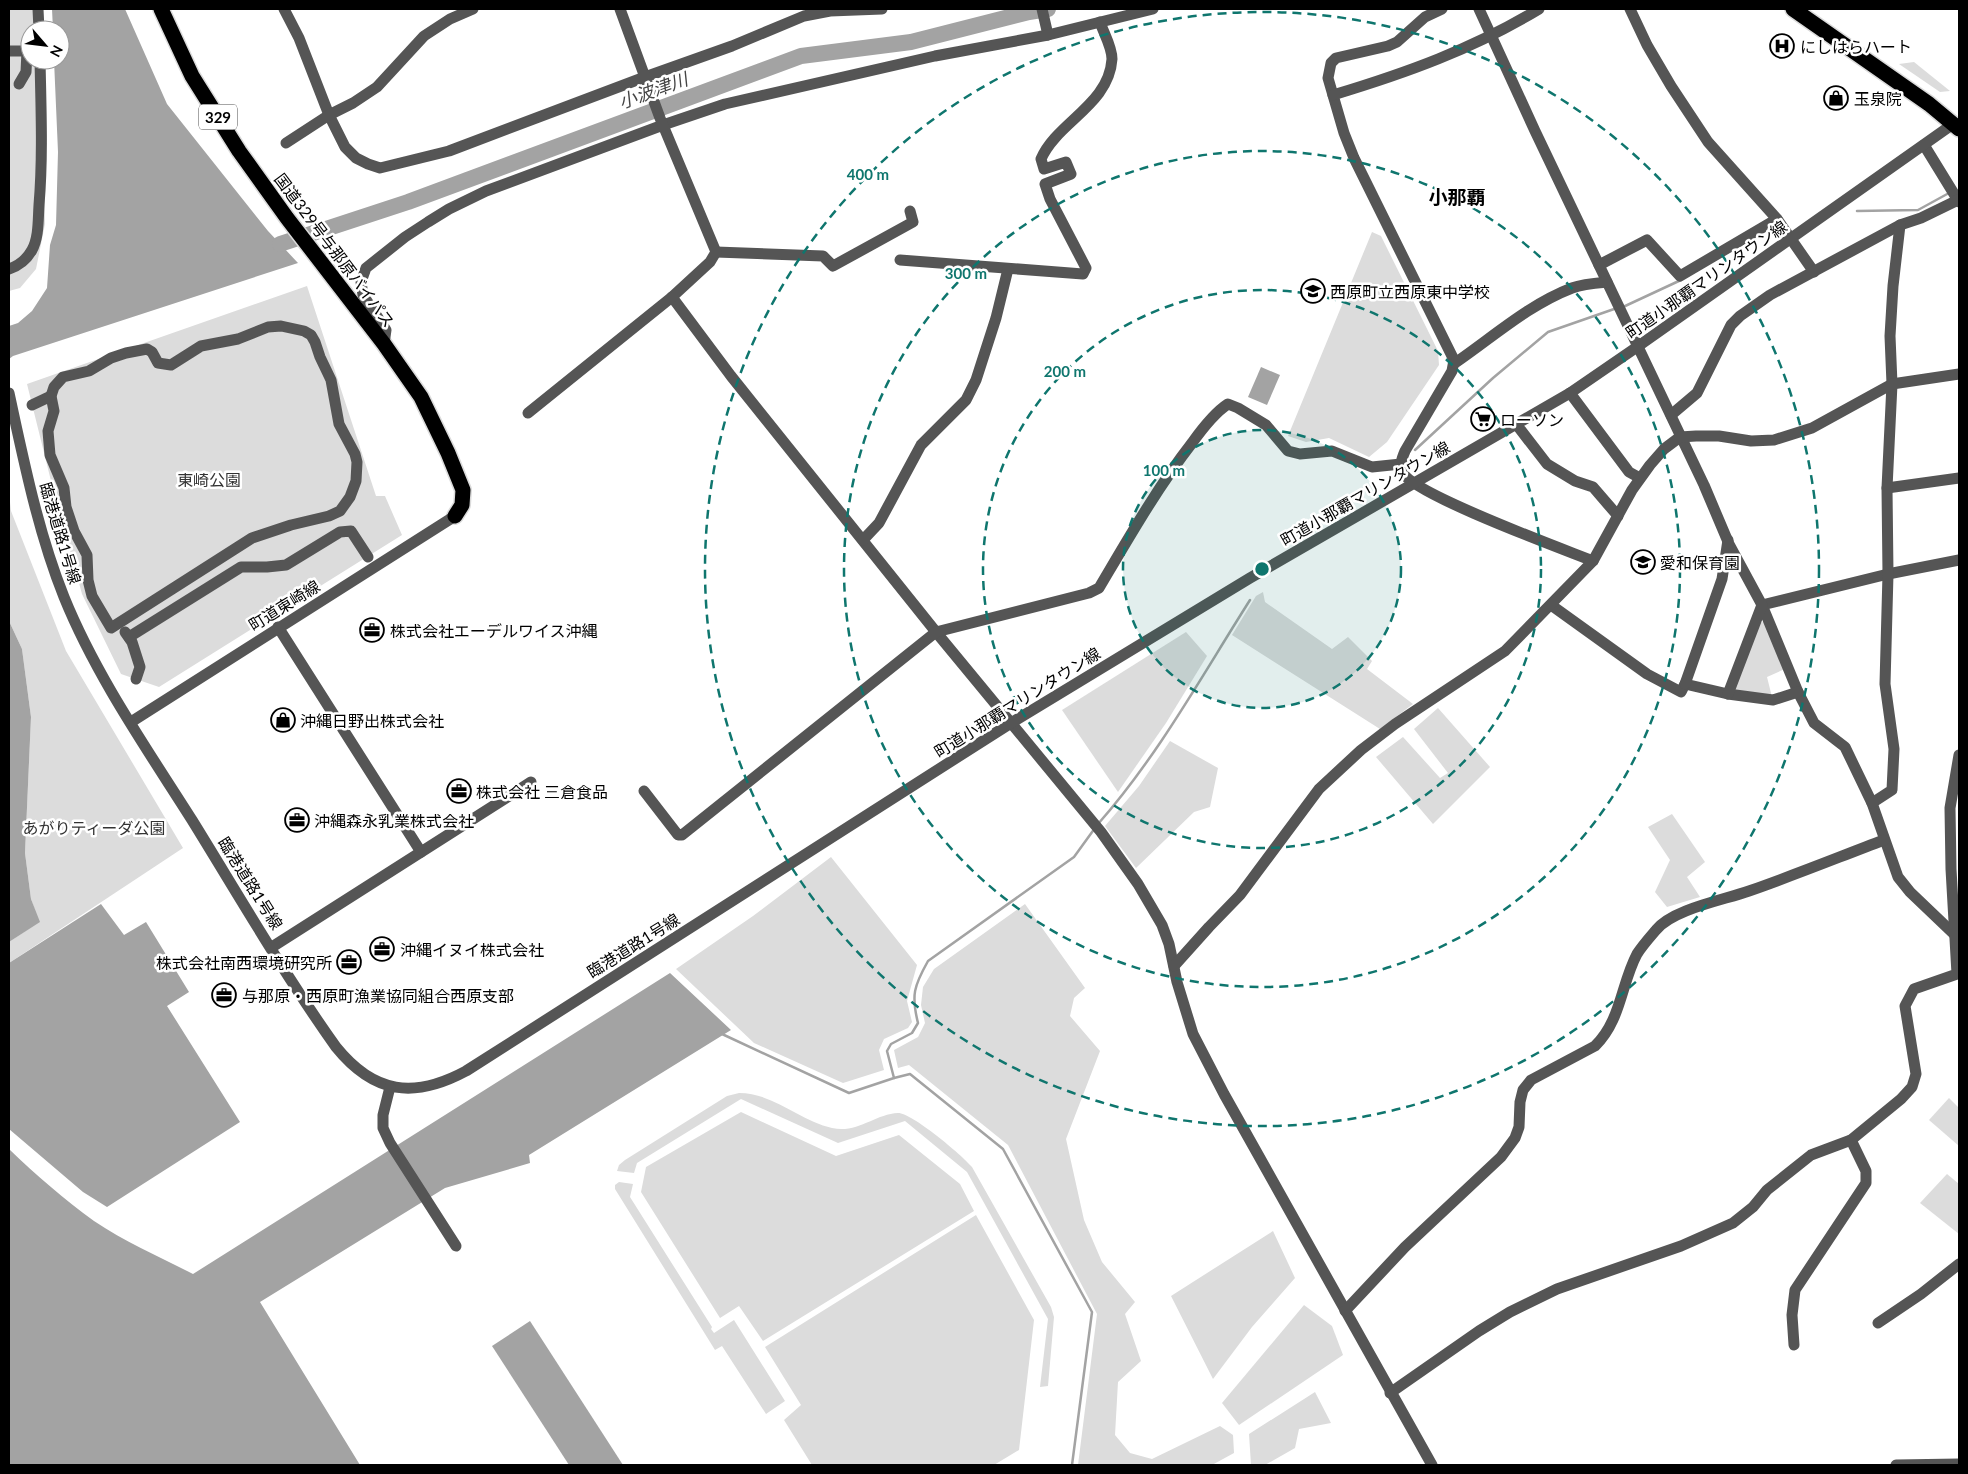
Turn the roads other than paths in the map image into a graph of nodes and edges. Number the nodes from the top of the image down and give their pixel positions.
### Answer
1 (161, 9) edge
2 (284, 9) edge
3 (473, 9) edge
4 (620, 9) edge
5 (882, 9) edge
6 (1042, 9) edge
7 (1153, 9) edge
8 (1442, 9) edge
9 (1479, 9) edge
10 (1539, 9) edge
11 (1630, 9) edge
12 (1793, 9) edge
13 (1100, 22) junction
14 (1047, 31) junction
15 (1491, 36) junction
16 (26, 70) edge
17 (40, 70) edge
18 (646, 82) junction
19 (19, 84) dead end
20 (1333, 96) junction
21 (329, 114) junction
22 (662, 121) junction
23 (1956, 127) edge
24 (286, 143) dead end
25 (1924, 144) junction
26 (1956, 196) edge
27 (910, 210) dead end
28 (1777, 219) junction
29 (1900, 225) junction
30 (1791, 239) junction
31 (716, 252) junction
32 (900, 260) dead end
33 (1599, 265) junction
34 (1008, 269) junction
35 (9, 270) edge
36 (1814, 272) junction
37 (1607, 282) junction
38 (672, 297) junction
39 (384, 344) junction
40 (1638, 347) junction
41 (1454, 363) junction
42 (1959, 374) edge
43 (1892, 384) junction
44 (1570, 393) junction
45 (9, 394) edge
46 (52, 396) junction
47 (32, 405) dead end
48 (528, 413) dead end
49 (1671, 415) junction
50 (1516, 424) junction
51 (1680, 437) junction
52 (1401, 464) junction
53 (1640, 478) junction
54 (1959, 478) edge
55 (1415, 483) junction
56 (1887, 488) junction
57 (333, 514) junction
58 (455, 516) joint
59 (1618, 516) junction
60 (340, 532) junction
61 (863, 540) junction
62 (1728, 540) junction
63 (230, 551) junction
64 (368, 558) dead end
65 (1959, 560) edge
66 (1593, 561) junction
67 (241, 567) junction
68 (1888, 574) junction
69 (182, 582) junction
70 (207, 588) junction
71 (1551, 605) junction
72 (1762, 605) junction
73 (116, 625) junction
74 (278, 628) junction
75 (936, 632) junction
76 (129, 637) junction
77 (136, 679) dead end
78 (1686, 684) junction
79 (1798, 692) junction
80 (1728, 694) junction
81 (131, 722) junction
82 (1011, 723) junction
83 (1959, 755) edge
84 (531, 782) dead end
85 (644, 792) dead end
86 (1872, 803) junction
87 (1884, 840) junction
88 (421, 852) junction
89 (1955, 869) edge
90 (754, 887) joint
91 (1954, 934) junction
92 (272, 947) junction
93 (1174, 966) junction
94 (1958, 976) edge
95 (390, 1087) junction
96 (1851, 1140) junction
97 (456, 1246) dead end
98 (1959, 1264) edge
99 (1345, 1311) junction
100 (1878, 1323) dead end
101 (1794, 1345) dead end
102 (1390, 1393) junction
103 (1959, 1464) edge
104 (1432, 1465) edge
105 (1896, 1465) edge
106 (1915, 1465) edge

1 - 39 highway, 国道329号与那原バイパス / 329
2 - 21 street
3 - 21 street
4 - 18 street
5 - 18 street
6 - 14 street
7 - 13 street
8 - 20 street
9 - 15 street
10 - 15 street
11 - 28 street
12 - 23 highway
13 - 14 street
13 - 34 street
14 - 22 street
15 - 20 street
15 - 33 street
16 - 19 street
17 - 35 street
18 - 21 street
18 - 22 street
20 - 41 street
21 - 24 street
22 - 31 street
22 - 39 street
23 - 25 street, 町道小那覇マリンタウン線
25 - 26 street
25 - 30 street, 町道小那覇マリンタウン線
26 - 29 street
27 - 31 street
28 - 30 street
28 - 33 street
29 - 36 street
29 - 43 street
30 - 36 street
30 - 40 street, 町道小那覇マリンタウン線
31 - 38 street
32 - 34 street
33 - 37 street
34 - 61 street
36 - 49 street
37 - 40 street
37 - 41 street
38 - 48 street
38 - 61 street
39 - 58 highway, 国道329号与那原バイパス / 329
40 - 44 street, 町道小那覇マリンタウン線
40 - 49 street
41 - 52 street
42 - 43 street
43 - 51 street
43 - 56 street
44 - 50 street, 町道小那覇マリンタウン線
44 - 53 street
45 - 81 street, 臨港道路1号線
46 - 47 street
46 - 57 street
46 - 73 street
49 - 51 street
50 - 55 street, 町道小那覇マリンタウン線
50 - 59 street
51 - 53 street
51 - 62 street
52 - 55 street
52 - 75 street
53 - 59 street
54 - 56 street
55 - 66 street
55 - 82 street, 町道小那覇マリンタウン線
56 - 68 street
57 - 60 street
57 - 63 street
58 - 74 street, 町道東崎線
59 - 66 street
60 - 64 street
60 - 67 street
61 - 75 street
62 - 72 street
62 - 78 street
63 - 67 street
63 - 69 street
65 - 68 street
66 - 71 street
67 - 70 street
68 - 72 street
68 - 86 street
69 - 70 street
69 - 73 street
70 - 76 street
71 - 78 street
71 - 93 street
72 - 79 street
72 - 80 street
73 - 76 street
74 - 81 street, 町道東崎線
74 - 88 street
75 - 82 street
75 - 85 street
76 - 77 street
78 - 80 street
79 - 80 street
79 - 86 street
81 - 92 street, 臨港道路1号線
82 - 90 street, 町道小那覇マリンタウン線
82 - 93 street
83 - 89 street
84 - 88 street
86 - 87 street
87 - 91 street
87 - 99 street
88 - 92 street
89 - 91 street
90 - 95 street, 臨港道路1号線
91 - 94 street
92 - 95 street, 臨港道路1号線
93 - 99 street
94 - 96 street
95 - 97 street
96 - 101 street
96 - 102 street
98 - 100 street
99 - 102 street
102 - 104 street
103 - 106 street
105 - 106 street

